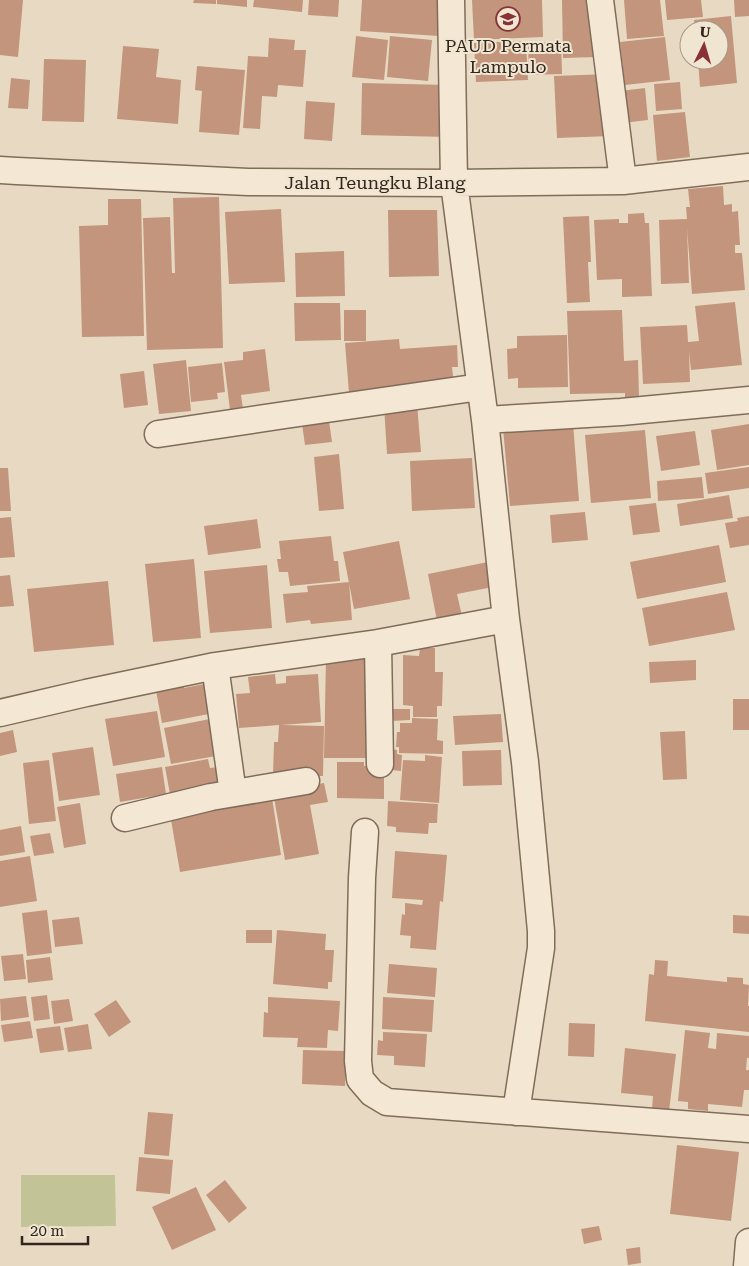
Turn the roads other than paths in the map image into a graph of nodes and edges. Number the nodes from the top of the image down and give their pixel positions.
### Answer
1 (451, 0) edge
2 (600, 0) edge
3 (749, 167) edge
4 (0, 170) edge
5 (623, 181) junction
6 (454, 183) junction
7 (480, 387) junction
8 (749, 402) edge
9 (485, 420) junction
10 (158, 434) dead end
11 (506, 619) junction
12 (378, 643) junction
13 (216, 666) junction
14 (0, 713) edge
15 (380, 764) dead end
16 (306, 782) dead end
17 (233, 793) junction
18 (125, 818) dead end
19 (365, 832) dead end
20 (516, 1112) junction
21 (749, 1129) edge
22 (749, 1242) edge
23 (747, 1266) edge

1 - 6 street
2 - 5 street
3 - 5 street, Jalan Teungku Blang
4 - 6 street, Jalan Teungku Blang
5 - 6 street, Jalan Teungku Blang
6 - 7 street
7 - 9 street
7 - 10 street
8 - 9 street
9 - 11 street
11 - 12 street
11 - 20 street
12 - 13 street
12 - 15 street
13 - 14 street
13 - 17 street
16 - 17 street
17 - 18 street
19 - 20 street
20 - 21 street
22 - 23 street

